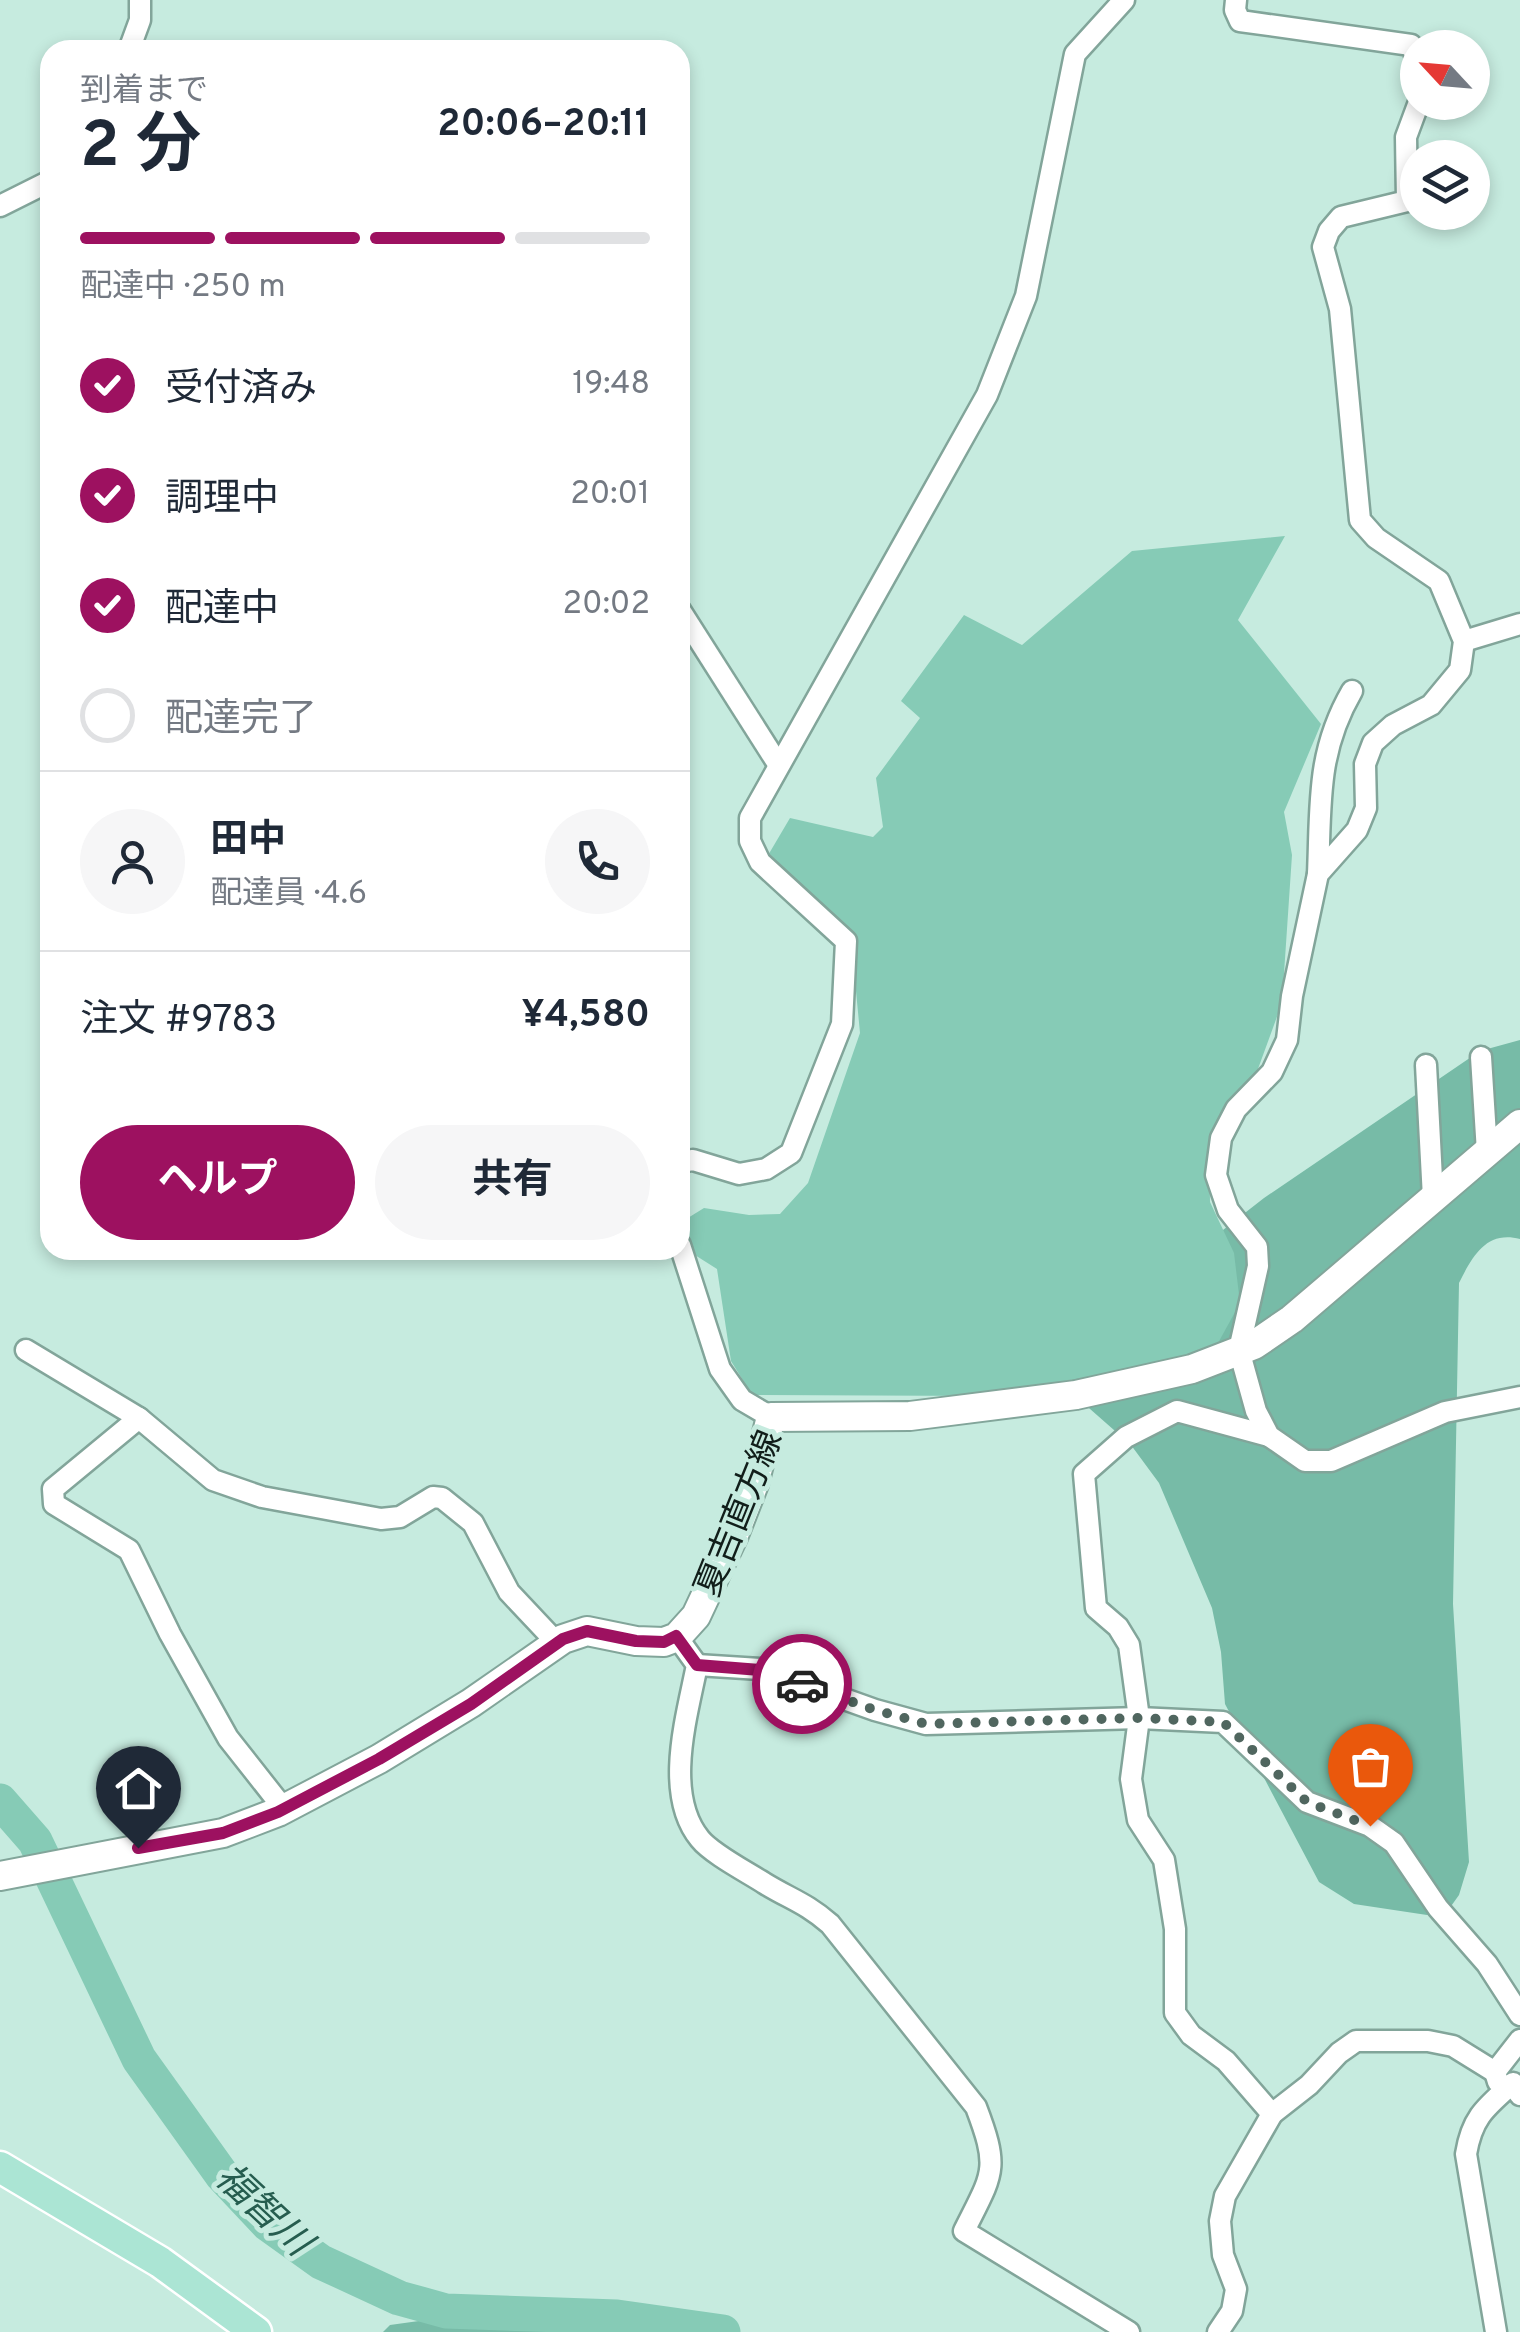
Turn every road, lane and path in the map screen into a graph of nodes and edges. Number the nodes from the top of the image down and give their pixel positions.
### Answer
1 (140, 0) edge
2 (1124, 0) edge
3 (1236, 0) edge
4 (132, 40) edge
5 (1400, 44) edge
6 (1412, 120) edge
7 (40, 186) edge
8 (0, 206) edge
9 (1520, 624) edge
10 (690, 626) edge
11 (1464, 641) junction
12 (1352, 691) dead end
13 (778, 764) junction
14 (1318, 874) junction
15 (1480, 1057) dead end
16 (1426, 1065) dead end
17 (1520, 1124) edge
18 (1487, 1152) junction
19 (690, 1160) edge
20 (1433, 1198) junction
21 (685, 1260) edge
22 (26, 1350) dead end
23 (1239, 1350) junction
24 (1520, 1397) edge
25 (139, 1418) junction
26 (771, 1418) junction
27 (1269, 1436) junction
28 (676, 1636) junction
29 (556, 1643) junction
30 (697, 1665) junction
31 (1139, 1718) junction
32 (284, 1809) junction
33 (0, 1876) edge
34 (1520, 2015) edge
35 (1520, 2040) edge
36 (1506, 2087) edge
37 (1272, 2114) junction
38 (0, 2167) edge
39 (256, 2332) edge
40 (1128, 2332) edge
41 (1218, 2332) edge
42 (1496, 2332) edge

1 - 4 street
2 - 13 street
3 - 5 street
6 - 11 street
7 - 8 street
9 - 11 street
10 - 13 street
11 - 14 street
12 - 14 street
13 - 19 street
14 - 23 street
15 - 18 street
16 - 20 street
17 - 18 main road, 夏吉直方線
18 - 20 main road, 夏吉直方線
20 - 23 main road, 夏吉直方線
21 - 26 street
22 - 25 street
23 - 26 main road, 夏吉直方線
23 - 27 street
24 - 27 street
25 - 29 street
25 - 32 street
26 - 28 main road, 夏吉直方線
27 - 31 street
28 - 29 main road, 夏吉直方線
28 - 30 street
29 - 32 main road, 夏吉直方線
30 - 31 street
30 - 40 street
31 - 34 street
31 - 37 street
32 - 33 main road, 夏吉直方線
35 - 36 street
36 - 37 street
36 - 42 street
37 - 41 street
38 - 39 main road

